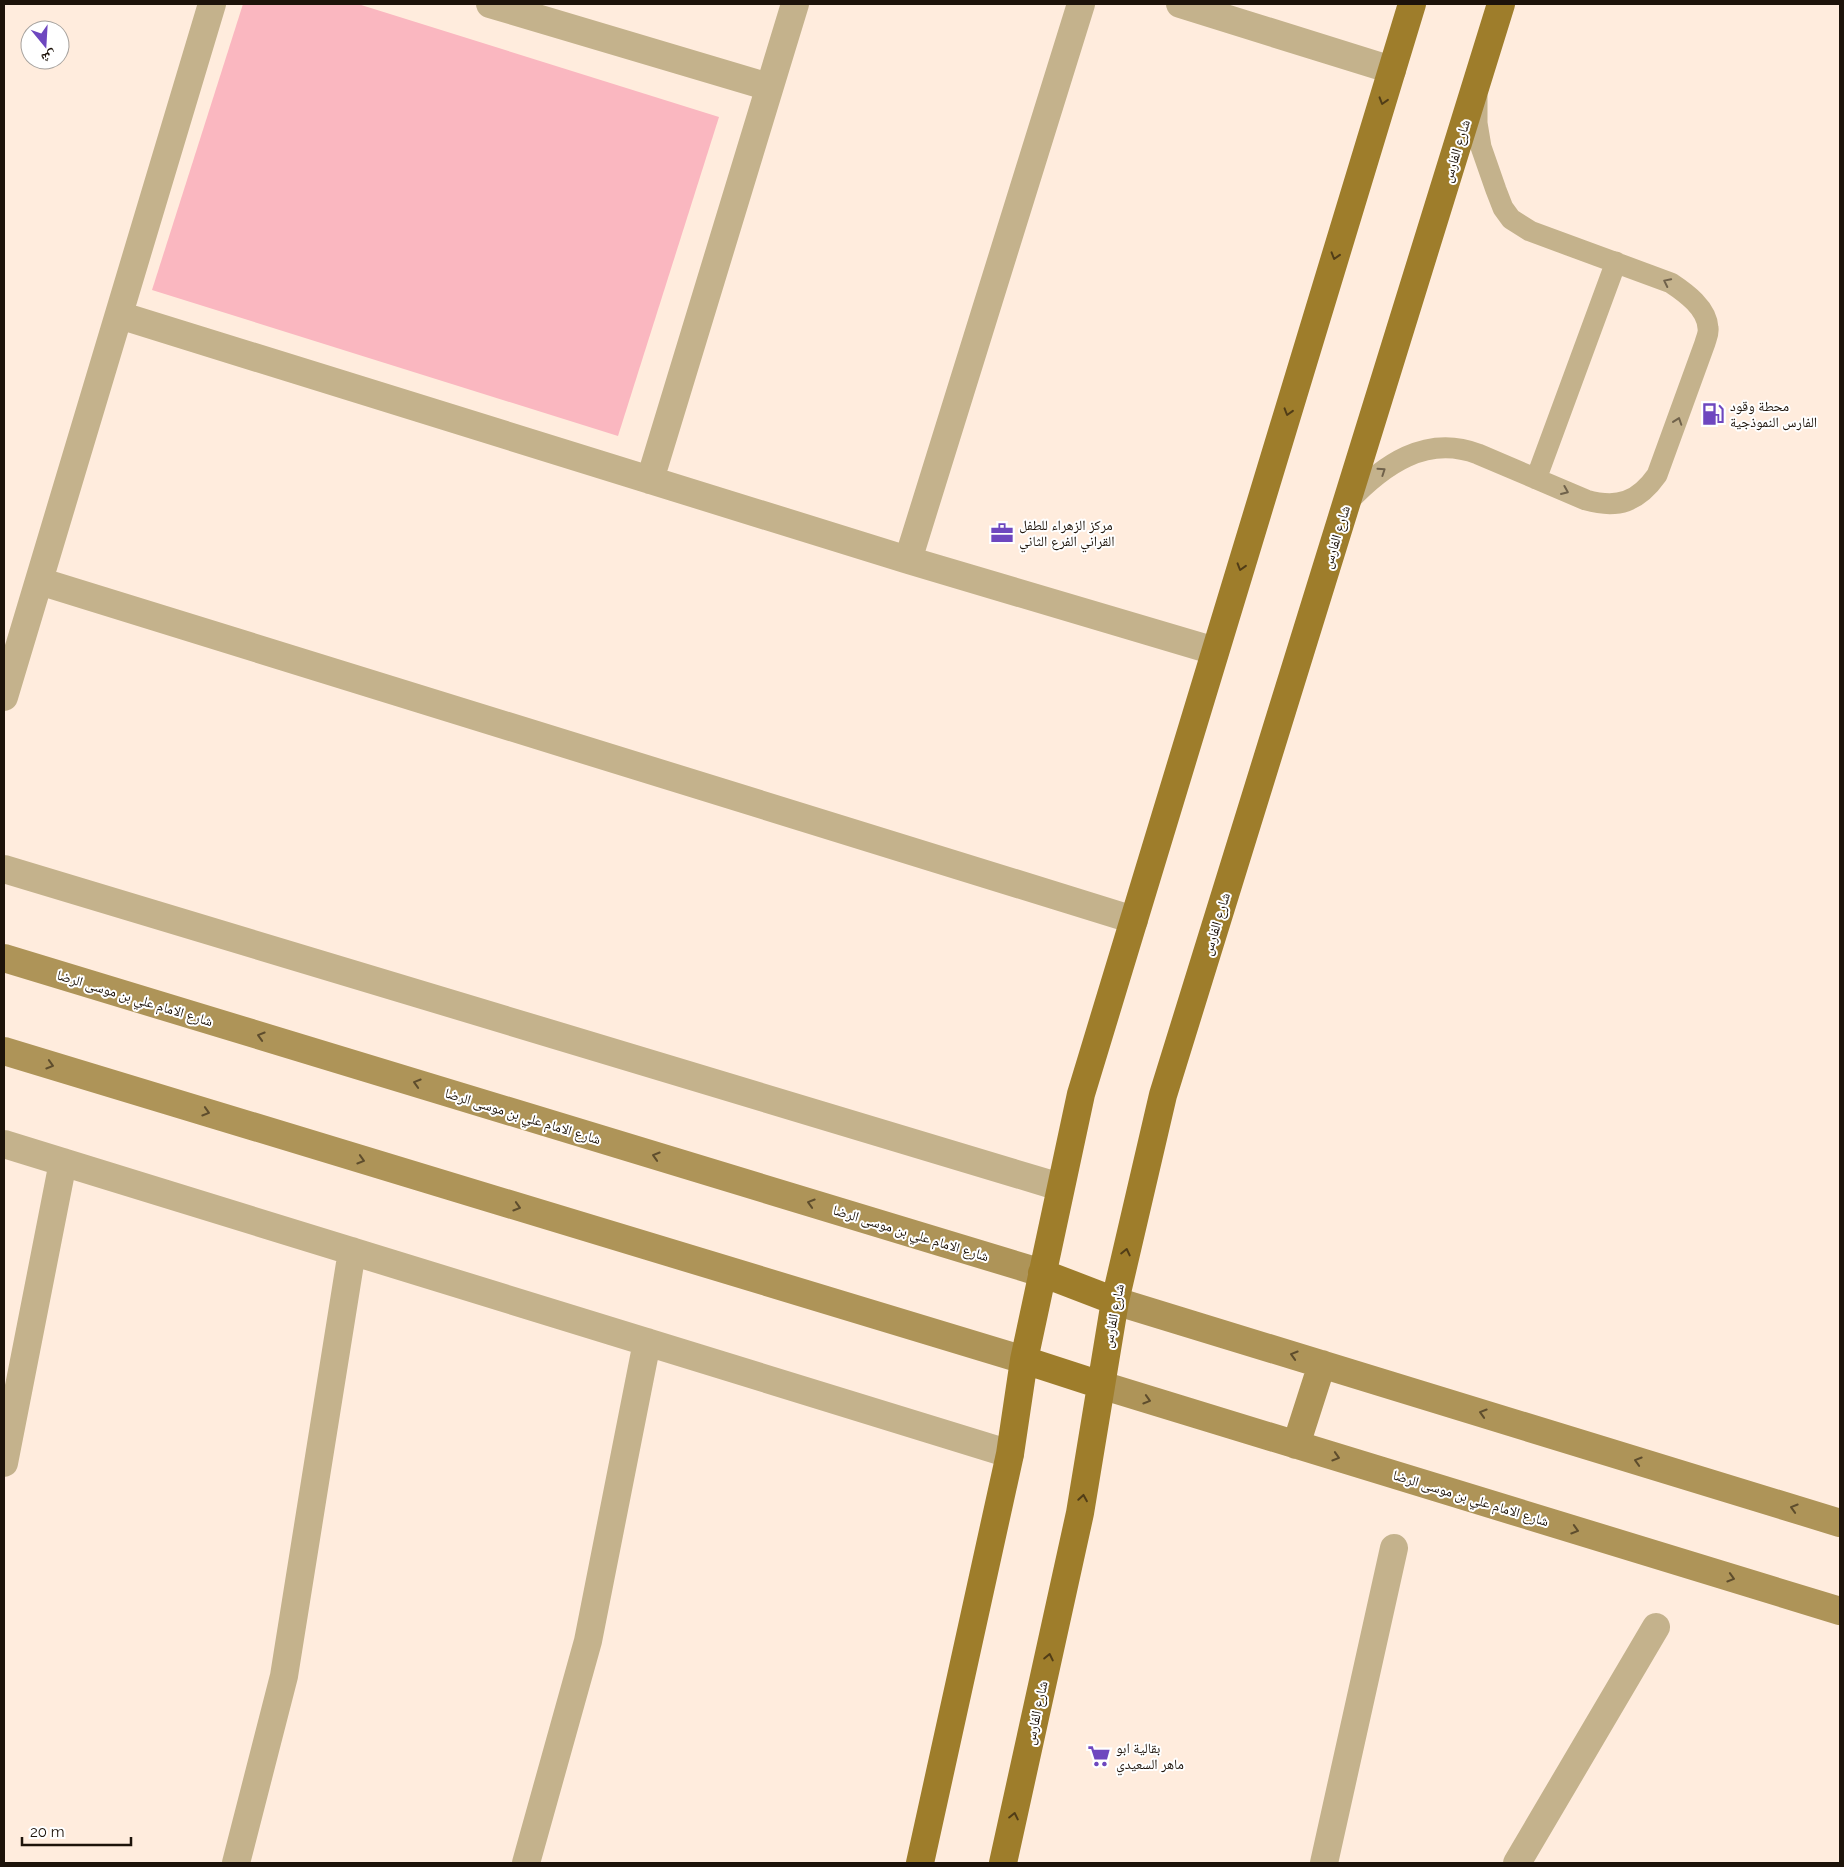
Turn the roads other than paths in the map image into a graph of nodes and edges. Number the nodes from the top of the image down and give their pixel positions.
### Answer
1 (212, 4) edge
2 (490, 4) edge
3 (795, 4) edge
4 (1081, 4) edge
5 (1180, 4) edge
6 (1412, 4) edge
7 (1501, 4) edge
8 (1392, 70) junction
9 (1477, 84) junction
10 (769, 87) junction
11 (1616, 262) junction
12 (119, 315) junction
13 (1536, 479) junction
14 (650, 480) junction
15 (1346, 504) junction
16 (908, 560) junction
17 (39, 581) junction
18 (1215, 651) junction
19 (4, 698) edge
20 (4, 869) edge
21 (1134, 920) junction
22 (4, 958) edge
23 (4, 1051) edge
24 (4, 1144) edge
25 (63, 1162) junction
26 (1060, 1187) junction
27 (352, 1250) junction
28 (1042, 1273) junction
29 (1115, 1301) junction
30 (647, 1342) junction
31 (1024, 1360) junction
32 (1322, 1364) junction
33 (1101, 1385) junction
34 (1296, 1445) junction
35 (1010, 1454) junction
36 (4, 1463) edge
37 (1840, 1523) edge
38 (1394, 1548) dead end
39 (1840, 1611) edge
40 (1656, 1627) dead end
41 (236, 1863) edge
42 (526, 1863) edge
43 (920, 1863) edge
44 (1004, 1863) edge
45 (1324, 1863) edge
46 (1517, 1863) edge

1 - 12 street
2 - 10 street
3 - 10 street
4 - 16 street
5 - 8 street
6 - 8 main road
7 - 9 main road, شارع الفارس
8 -> 18 main road
9 - 11 lane
9 - 15 main road, شارع الفارس
10 - 14 street
11 - 13 lane
13 -> 11 lane
12 - 14 street
12 - 17 street
15 -> 13 lane
14 - 16 street
29 -> 15 main road, شارع الفارس
16 - 18 street
17 - 19 street
17 - 21 street
18 - 21 main road
20 - 26 street
21 - 26 main road
28 -> 22 main road, شارع الامام علي بن موسى الرضا
23 -> 31 main road
24 - 25 street
25 - 27 street
25 - 36 street
26 - 28 main road
27 - 30 street
27 - 41 street
28 - 29 main road
28 - 31 main road
32 -> 29 main road
29 - 33 main road, شارع الفارس
30 - 35 street
30 - 42 street
31 - 33 main road
31 - 35 main road
32 - 34 main road
37 -> 32 main road
33 -> 34 main road, شارع الامام علي بن موسى الرضا
44 -> 33 main road, شارع الفارس
34 -> 39 main road, شارع الامام علي بن موسى الرضا
35 - 43 main road
38 - 45 street
40 - 46 street

